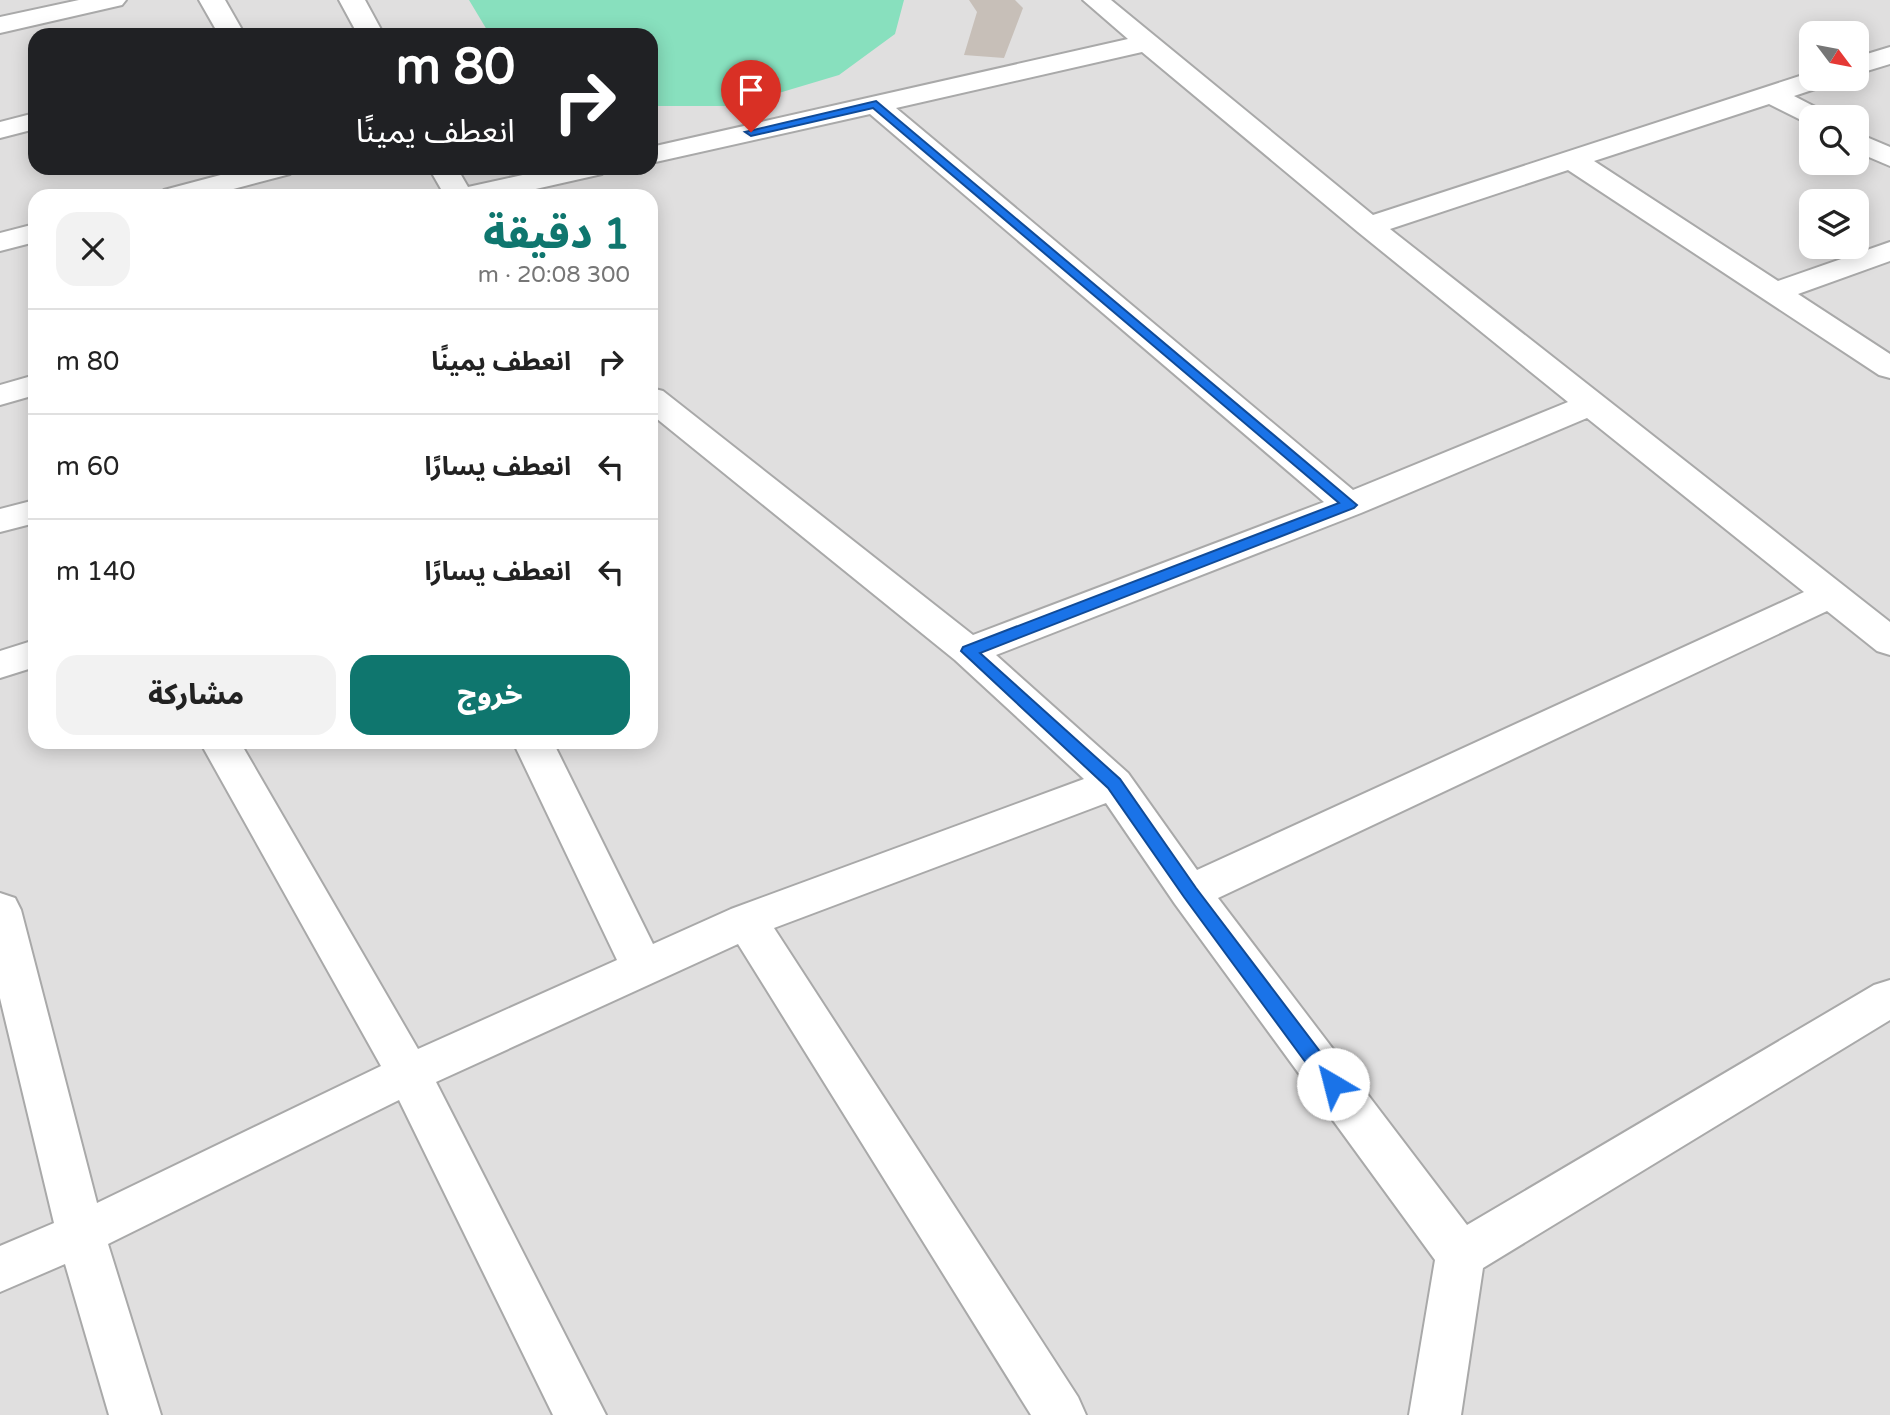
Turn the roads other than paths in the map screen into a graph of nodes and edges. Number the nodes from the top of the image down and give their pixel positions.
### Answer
1 (113, 0) edge
2 (212, 0) edge
3 (352, 0) edge
4 (1096, 0) edge
5 (0, 25) edge
6 (228, 28) edge
7 (367, 28) edge
8 (1146, 43) junction
9 (1890, 55) edge
10 (1869, 62) edge
11 (1799, 85) edge
12 (1771, 94) junction
13 (876, 104) junction
14 (1799, 109) edge
15 (28, 123) edge
16 (0, 130) edge
17 (1869, 147) edge
18 (658, 153) edge
19 (1890, 158) edge
20 (1571, 159) junction
21 (254, 175) edge
22 (561, 175) edge
23 (200, 189) edge
24 (498, 189) edge
25 (1368, 226) junction
26 (28, 235) edge
27 (0, 242) edge
28 (1890, 251) edge
29 (1775, 292) junction
30 (1890, 368) edge
31 (28, 387) edge
32 (0, 395) edge
33 (658, 404) edge
34 (1591, 404) junction
35 (1349, 505) junction
36 (28, 513) edge
37 (0, 521) edge
38 (1830, 595) junction
39 (1890, 642) edge
40 (968, 651) junction
41 (28, 655) edge
42 (0, 665) edge
43 (224, 749) edge
44 (536, 749) edge
45 (1114, 784) junction
46 (1190, 892) junction
47 (0, 911) edge
48 (746, 921) junction
49 (643, 968) junction
50 (1890, 998) edge
51 (409, 1074) junction
52 (81, 1234) junction
53 (1460, 1255) junction
54 (0, 1269) edge
55 (135, 1415) edge
56 (580, 1415) edge
57 (1060, 1415) edge
58 (1435, 1415) edge

1 - 5 street
2 - 6 street
3 - 7 street
4 - 8 street
8 - 13 street
8 - 25 street
9 - 10 street
11 - 12 street
12 - 14 street
12 - 20 street
13 - 18 street
13 - 35 street
15 - 16 street
17 - 19 street
20 - 25 street
20 - 29 street
21 - 23 street
22 - 24 street
25 - 34 street
26 - 27 street
28 - 29 street
29 - 30 street
31 - 32 street
33 - 40 street
34 - 35 street
34 - 38 street
35 - 40 street
36 - 37 street
38 - 39 street
38 - 46 street
40 - 45 street
41 - 42 street
43 - 51 street
44 - 49 street
45 - 46 street
45 - 48 street
46 - 53 street
47 - 52 street
48 - 49 street
48 - 57 street
49 - 51 street
50 - 53 street
51 - 52 street
51 - 56 street
52 - 54 street
52 - 55 street
53 - 58 street

